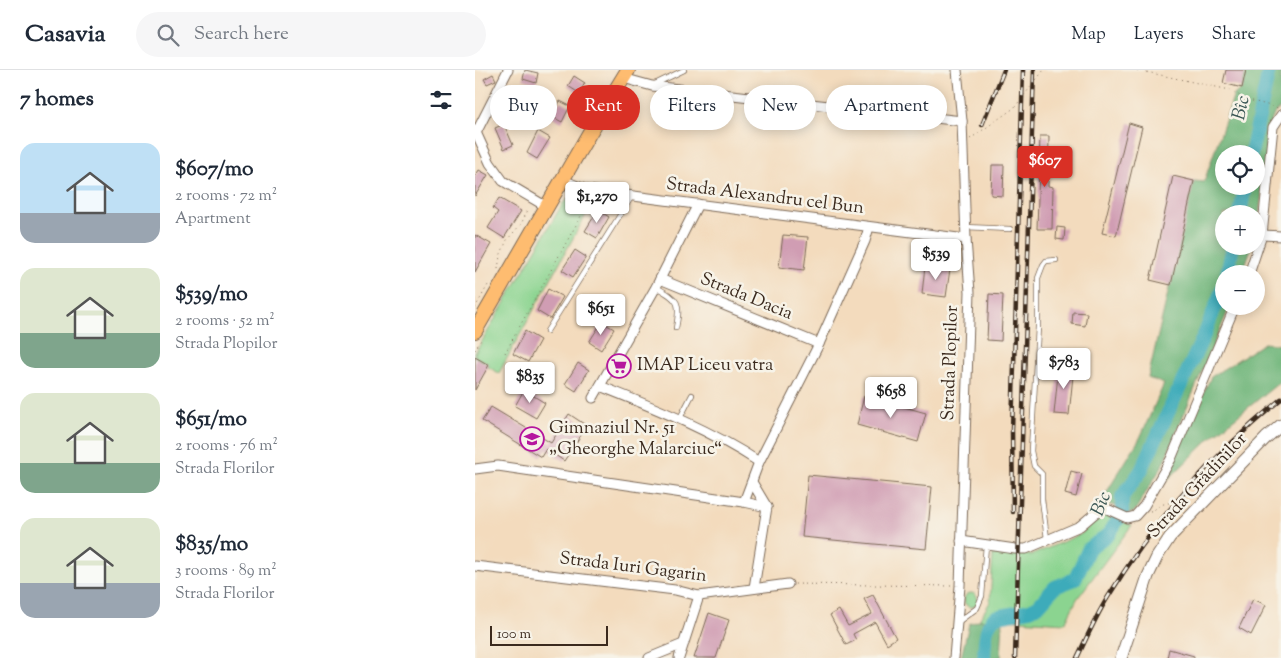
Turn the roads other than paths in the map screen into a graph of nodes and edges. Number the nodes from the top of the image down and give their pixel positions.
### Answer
1 (508, 70) edge
2 (684, 70) edge
3 (957, 70) edge
4 (625, 74) edge
5 (650, 85) edge
6 (654, 85) edge
7 (734, 95) edge
8 (1281, 114) edge
9 (963, 122) junction
10 (476, 132) edge
11 (479, 148) edge
12 (563, 180) junction
13 (631, 196) junction
14 (698, 204) junction
15 (1265, 206) edge
16 (547, 207) junction
17 (869, 227) junction
18 (965, 227) junction
19 (1010, 229) dead end
20 (1265, 235) edge
21 (1281, 236) edge
22 (966, 239) junction
23 (1056, 260) dead end
24 (658, 283) junction
25 (1231, 315) edge
26 (676, 328) dead end
27 (547, 331) dead end
28 (480, 332) edge
29 (819, 344) junction
30 (599, 386) junction
31 (692, 395) dead end
32 (593, 398) dead end
33 (680, 418) junction
34 (1281, 425) edge
35 (759, 462) junction
36 (475, 469) edge
37 (751, 482) junction
38 (744, 502) junction
39 (767, 507) junction
40 (961, 541) junction
41 (1047, 541) junction
42 (986, 545) junction
43 (475, 566) edge
44 (788, 584) road end
45 (754, 588) junction
46 (699, 596) junction
47 (958, 622) junction
48 (683, 644) junction
49 (649, 658) edge
50 (679, 658) edge
51 (955, 658) edge
52 (1121, 658) edge

1 - 10 street
2 - 6 lane
3 - 9 street, Strada Plopilor
4 - 5 street
4 - 12 highway
7 - 9 street
8 - 15 street
9 - 18 street, Strada Plopilor
10 - 11 street
11 - 16 street
12 - 13 street, Strada Alexandru cel Bun
12 - 16 highway
13 - 14 street, Strada Alexandru cel Bun
13 - 27 lane
14 - 17 street, Strada Alexandru cel Bun
14 - 24 street
16 - 28 highway
17 - 22 street, Strada Alexandru cel Bun
17 - 29 street
18 - 19 lane
18 - 22 street, Strada Plopilor
20 - 21 street
22 - 40 street, Strada Plopilor
23 - 41 lane
24 - 26 lane
24 - 29 street, Strada Dacia
24 - 30 street
25 - 41 street
29 - 35 street
30 - 32 street
30 - 33 street
31 - 33 lane
33 - 35 street
34 - 52 street, Strada Grădinilor
35 - 37 street
36 - 38 street
37 - 38 street
37 - 39 street
38 - 39 street
39 - 45 street
40 - 42 street
40 - 47 street, Strada Plopilor
41 - 42 street
42 - 47 lane
43 - 46 street, Strada Iuri Gagarin
44 - 45 street, Strada Iuri Gagarin
45 - 46 street, Strada Iuri Gagarin
46 - 48 street
47 - 51 street, Strada Plopilor
48 - 49 street
48 - 50 street

